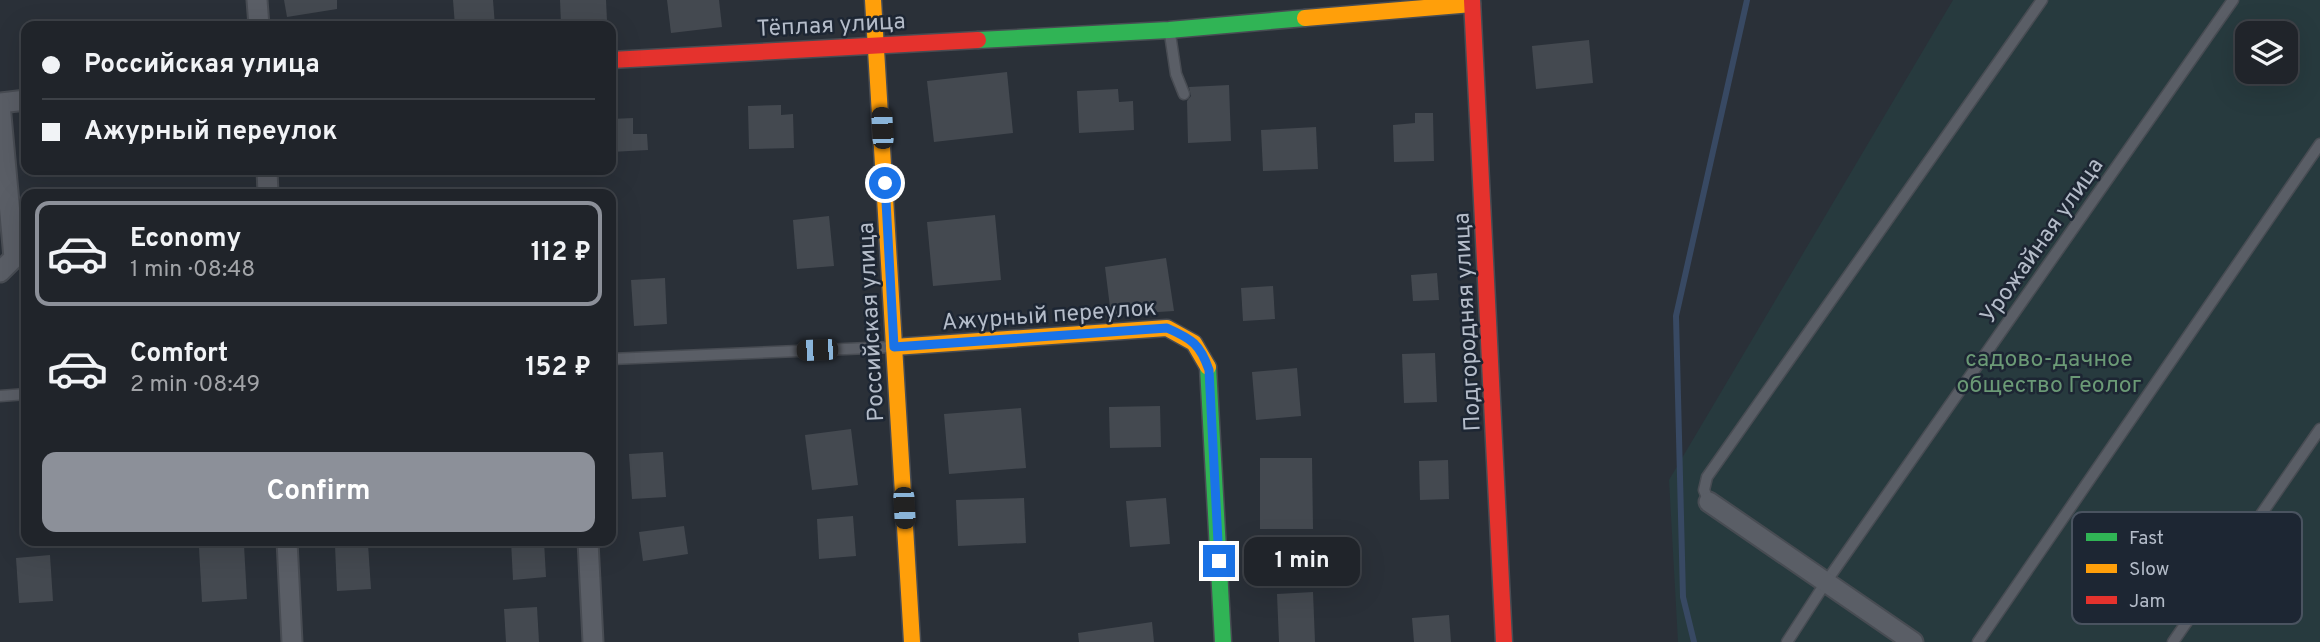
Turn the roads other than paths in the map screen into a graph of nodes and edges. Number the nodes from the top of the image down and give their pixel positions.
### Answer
1 (257, 0) edge
2 (873, 0) edge
3 (2042, 0) edge
4 (2233, 0) edge
5 (1472, 2) edge
6 (259, 21) edge
7 (1169, 30) junction
8 (877, 46) junction
9 (616, 60) edge
10 (1184, 94) dead end
11 (21, 101) edge
12 (0, 103) edge
13 (2320, 144) edge
14 (0, 272) edge
15 (894, 347) junction
16 (616, 359) edge
17 (21, 394) edge
18 (0, 396) edge
19 (2320, 429) edge
20 (1709, 502) joint
21 (2263, 512) edge
22 (287, 546) edge
23 (588, 546) edge
24 (1826, 582) junction
25 (2185, 624) edge
26 (292, 642) edge
27 (593, 642) edge
28 (912, 642) edge
29 (1223, 642) edge
30 (1504, 642) edge
31 (1787, 642) edge
32 (1913, 642) edge
33 (1978, 642) edge
34 (2173, 642) edge

1 - 6 street
2 - 8 street, Российская улица
3 - 20 lane
4 - 24 lane, Урожайная улица
5 - 7 street, Тёплая улица
5 - 30 street, Подгородняя улица
7 - 8 street, Тёплая улица
7 - 10 lane
8 - 9 street, Тёплая улица
8 - 15 street, Российская улица
11 - 12 street
12 - 14 street
13 - 33 lane
15 - 16 lane
15 - 28 street, Российская улица
15 - 29 street, Ажурный переулок
17 - 18 lane
19 - 21 lane
20 - 24 street
22 - 26 street
23 - 27 street
24 - 31 lane, Урожайная улица
24 - 32 street
25 - 34 lane

